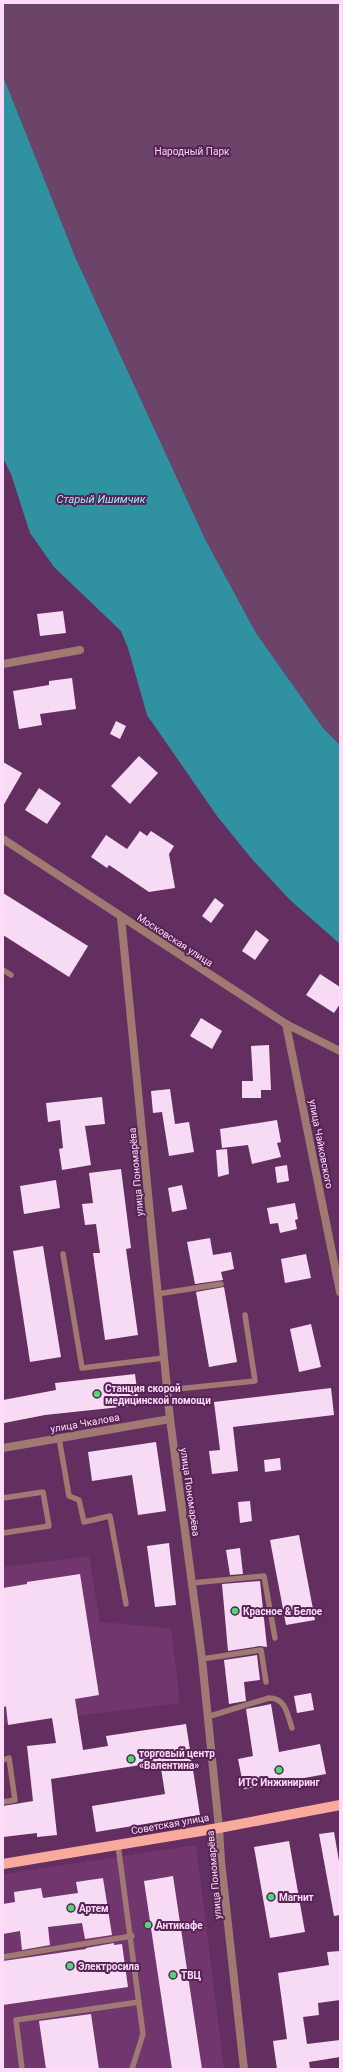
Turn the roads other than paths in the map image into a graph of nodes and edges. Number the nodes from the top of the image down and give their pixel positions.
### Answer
1 (80, 650) dead end
2 (3, 664) edge
3 (3, 839) edge
4 (121, 917) junction
5 (3, 970) edge
6 (11, 975) dead end
7 (286, 1024) junction
8 (340, 1051) edge
9 (63, 1254) dead end
10 (221, 1284) dead end
11 (340, 1292) edge
12 (157, 1294) junction
13 (245, 1315) dead end
14 (164, 1358) junction
15 (167, 1390) junction
16 (170, 1419) junction
17 (59, 1438) junction
18 (3, 1448) edge
19 (3, 1498) edge
20 (3, 1533) edge
21 (192, 1583) junction
22 (126, 1604) dead end
23 (275, 1638) dead end
24 (202, 1659) junction
25 (266, 1682) dead end
26 (207, 1717) junction
27 (292, 1728) dead end
28 (3, 1760) edge
29 (3, 1802) edge
30 (340, 1805) edge
31 (220, 1828) junction
32 (118, 1845) junction
33 (3, 1864) edge
34 (132, 1936) junction
35 (3, 1957) edge
36 (139, 2002) junction
37 (22, 2069) edge
38 (132, 2069) edge
39 (244, 2069) edge

1 - 2 street
3 - 4 street, Московская улица
4 - 7 street, Московская улица
4 - 12 street, улица Пономарёва
5 - 6 lane
7 - 8 street, Московская улица
7 - 11 street, улица Чайковского
9 - 14 lane
10 - 12 lane
12 - 14 street, улица Пономарёва
13 - 15 lane
14 - 15 street, улица Пономарёва
15 - 16 street, улица Пономарёва
16 - 17 street, улица Чкалова
16 - 21 street, улица Пономарёва
17 - 18 street, улица Чкалова
17 - 22 lane
19 - 20 lane
21 - 23 lane
21 - 24 street, улица Пономарёва
24 - 25 lane
24 - 26 street, улица Пономарёва
26 - 27 lane
26 - 31 street, улица Пономарёва
28 - 29 lane
30 - 31 main road, Советская улица
31 - 32 main road, Советская улица
31 - 39 street, улица Пономарёва
32 - 33 main road, Советская улица
32 - 34 lane
34 - 35 lane
34 - 36 lane
36 - 37 lane
36 - 38 lane

